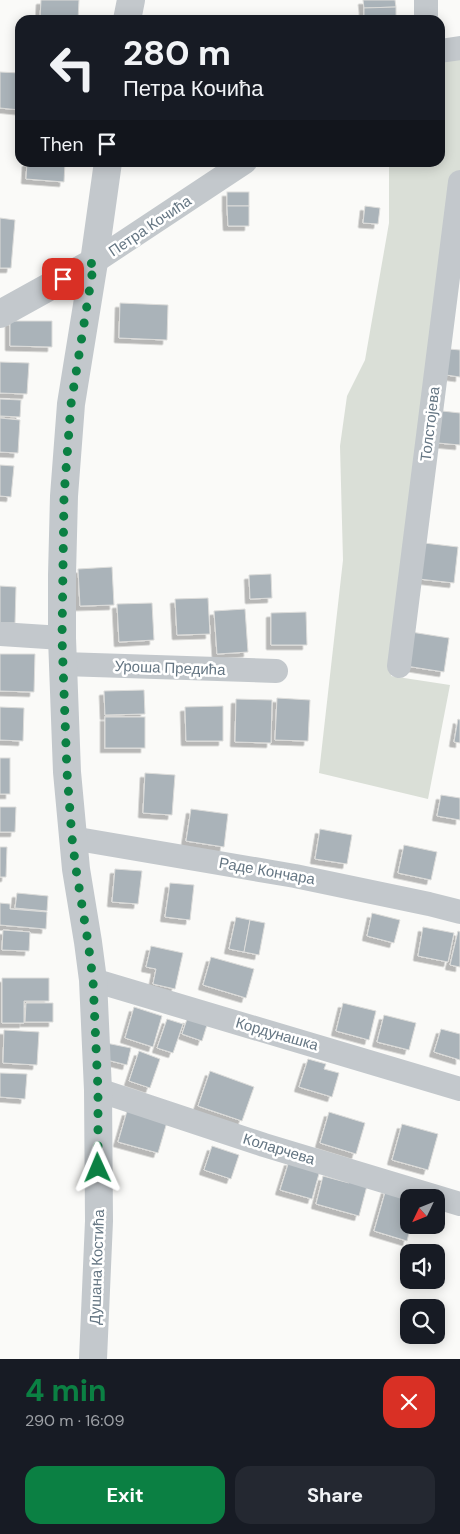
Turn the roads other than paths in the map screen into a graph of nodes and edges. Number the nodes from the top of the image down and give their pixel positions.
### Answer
1 (130, 0) edge
2 (426, 0) edge
3 (128, 15) edge
4 (426, 15) edge
5 (460, 48) edge
6 (445, 50) edge
7 (107, 167) edge
8 (236, 167) edge
9 (460, 182) edge
10 (94, 262) junction
11 (0, 314) edge
12 (0, 634) edge
13 (62, 638) junction
14 (63, 664) junction
15 (398, 666) dead end
16 (276, 671) dead end
17 (72, 838) junction
18 (460, 912) edge
19 (93, 980) junction
20 (460, 1089) edge
21 (98, 1090) junction
22 (460, 1204) edge
23 (93, 1359) edge

1 - 3 street
2 - 4 street
5 - 6 street
7 - 10 street, Душана Костића
8 - 10 street, Петра Кочића
9 - 15 street, Толстојева
10 - 11 street, Петра Кочића
10 - 13 street, Душана Костића
12 - 13 street
13 - 14 street, Душана Костића
14 - 16 street, Уроша Предића
14 - 17 street, Душана Костића
17 - 18 street, Раде Кончара
17 - 19 street, Душана Костића
19 - 20 street, Кордунашка
19 - 21 street, Душана Костића
21 - 22 street, Коларчева
21 - 23 street, Душана Костића

